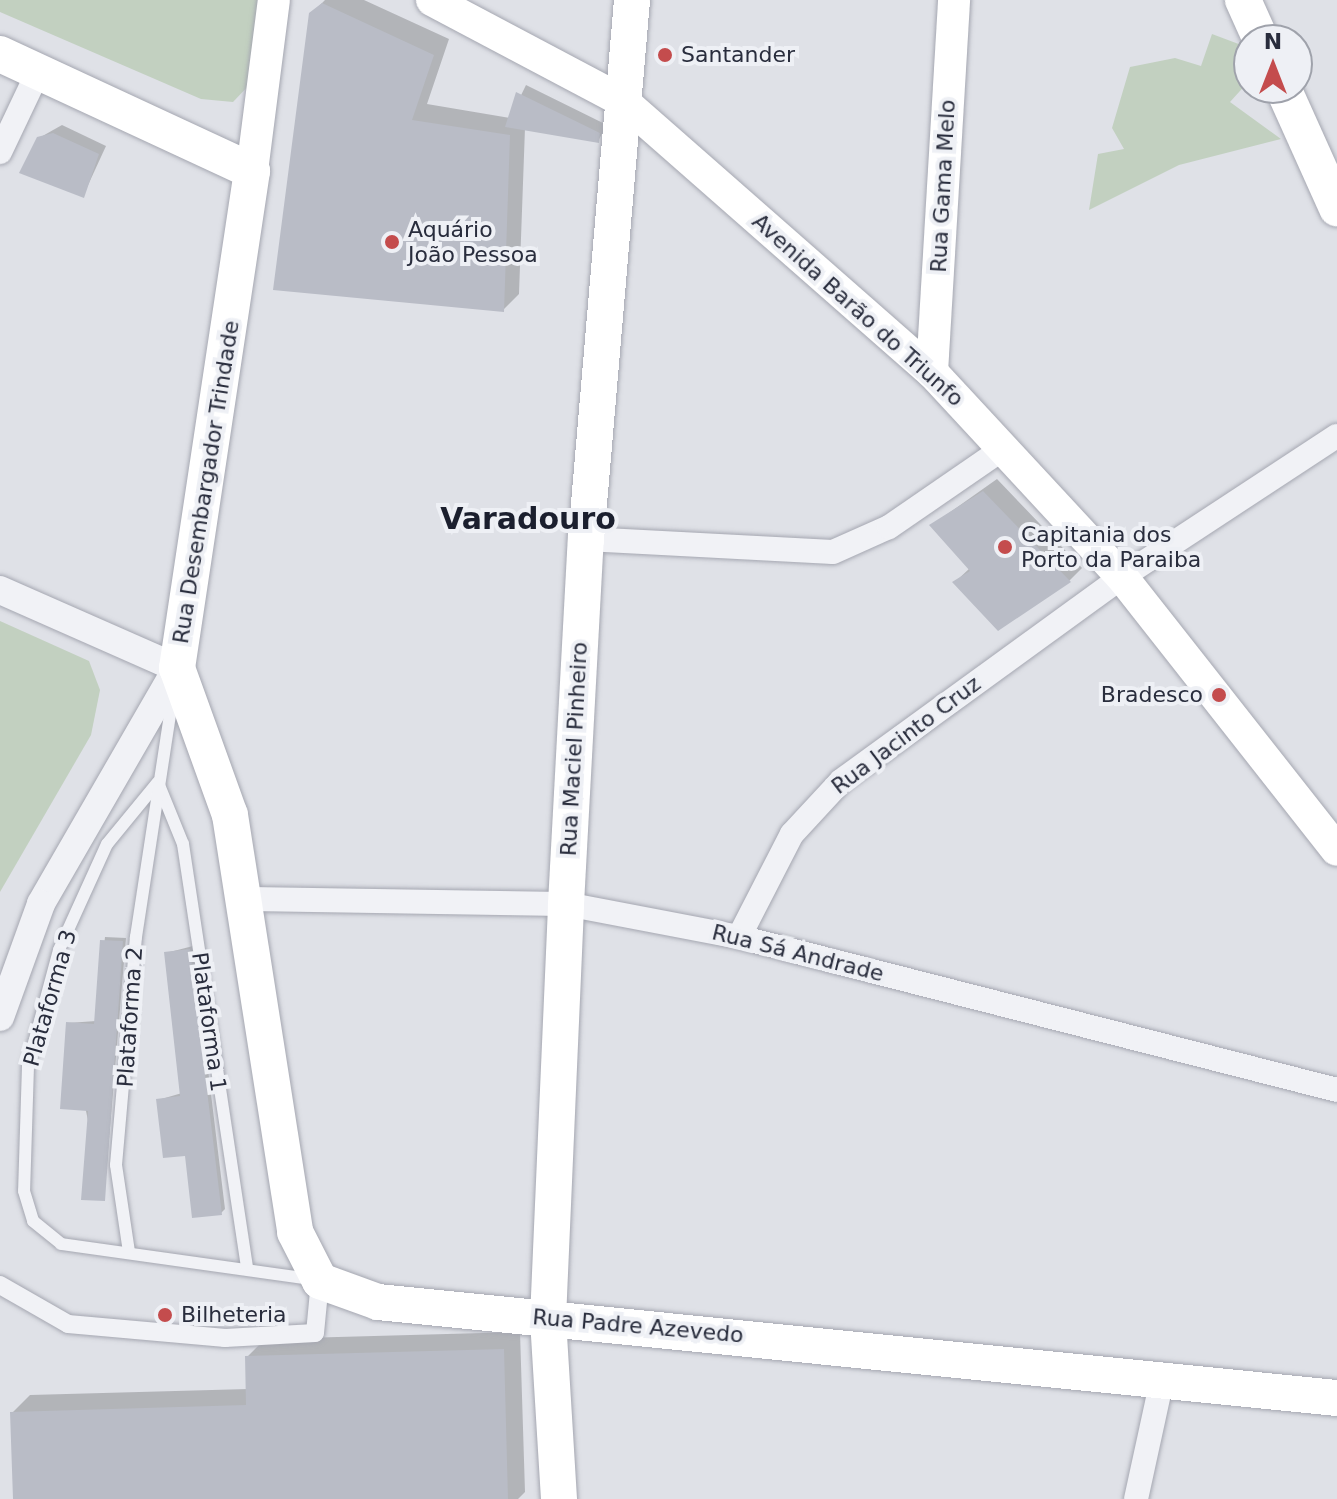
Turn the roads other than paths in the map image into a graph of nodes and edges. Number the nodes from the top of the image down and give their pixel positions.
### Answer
1 (274, 0) edge
2 (432, 0) edge
3 (632, 0) edge
4 (954, 0) edge
5 (1243, 0) edge
6 (1254, 24) edge
7 (0, 54) edge
8 (38, 72) junction
9 (623, 101) junction
10 (1290, 104) edge
11 (0, 152) edge
12 (252, 171) junction
13 (1337, 208) edge
14 (932, 372) junction
15 (1337, 436) edge
16 (1004, 448) junction
17 (586, 539) junction
18 (1122, 577) junction
19 (0, 590) edge
20 (177, 668) junction
21 (158, 782) junction
22 (1337, 850) edge
23 (247, 899) junction
24 (566, 904) junction
25 (739, 937) junction
26 (0, 1017) edge
27 (1337, 1090) edge
28 (129, 1252) junction
29 (247, 1266) junction
30 (320, 1281) junction
31 (0, 1285) edge
32 (548, 1319) junction
33 (1163, 1375) junction
34 (1337, 1398) edge
35 (559, 1499) edge
36 (1136, 1499) edge

1 - 12 main road, Rua Desembargador Trindade
2 - 9 main road, Avenida Barão do Triunfo
3 - 9 main road, Rua Maciel Pinheiro
4 - 14 main road, Rua Gama Melo
5 - 6 main road
7 - 8 main road
8 - 11 street
8 - 12 main road
9 - 14 main road, Avenida Barão do Triunfo
9 - 17 main road, Rua Maciel Pinheiro
10 - 13 main road
12 - 20 main road, Rua Desembargador Trindade
14 - 16 main road, Avenida Barão do Triunfo
15 - 18 street, Rua Jacinto Cruz
16 - 17 street
16 - 18 main road, Avenida Barão do Triunfo
17 - 24 main road, Rua Maciel Pinheiro
18 - 22 main road, Avenida Barão do Triunfo
18 - 25 street, Rua Jacinto Cruz
19 - 20 street
20 - 21 lane, Plataforma 2
20 - 23 main road, Rua Desembargador Trindade
20 - 26 street
21 - 28 lane, Plataforma 2
21 - 28 lane, Plataforma 3
21 - 29 lane, Plataforma 1
23 - 24 street, Rua Sá Andrade
23 - 30 main road, Rua Desembargador Trindade
24 - 25 street, Rua Sá Andrade
24 - 32 main road, Rua Maciel Pinheiro
25 - 27 street, Rua Sá Andrade
28 - 29 lane
29 - 30 lane
30 - 31 street
30 - 32 main road, Rua Padre Azevedo
32 - 33 main road, Rua Padre Azevedo
32 - 35 main road, Rua Maciel Pinheiro
33 - 34 main road, Rua Padre Azevedo
33 - 36 street

